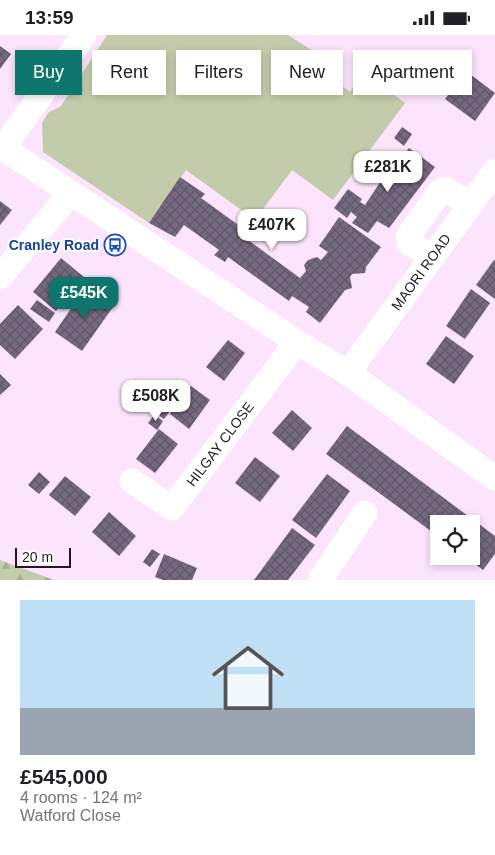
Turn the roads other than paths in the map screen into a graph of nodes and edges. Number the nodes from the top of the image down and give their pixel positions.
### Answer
1 (84, 35) edge
2 (2, 147) edge
3 (495, 171) edge
4 (71, 193) junction
5 (471, 204) junction
6 (433, 257) junction
7 (0, 277) edge
8 (296, 342) junction
9 (348, 373) junction
10 (495, 478) edge
11 (132, 481) dead end
12 (365, 513) dead end
13 (320, 580) edge

1 - 2 street
2 - 4 street
3 - 5 street, MAORI ROAD
4 - 7 street
4 - 8 street
5 - 6 street, MAORI ROAD
5 - 6 street
6 - 9 street, MAORI ROAD
8 - 9 street
8 - 11 street, HILGAY CLOSE
9 - 10 street
12 - 13 street

